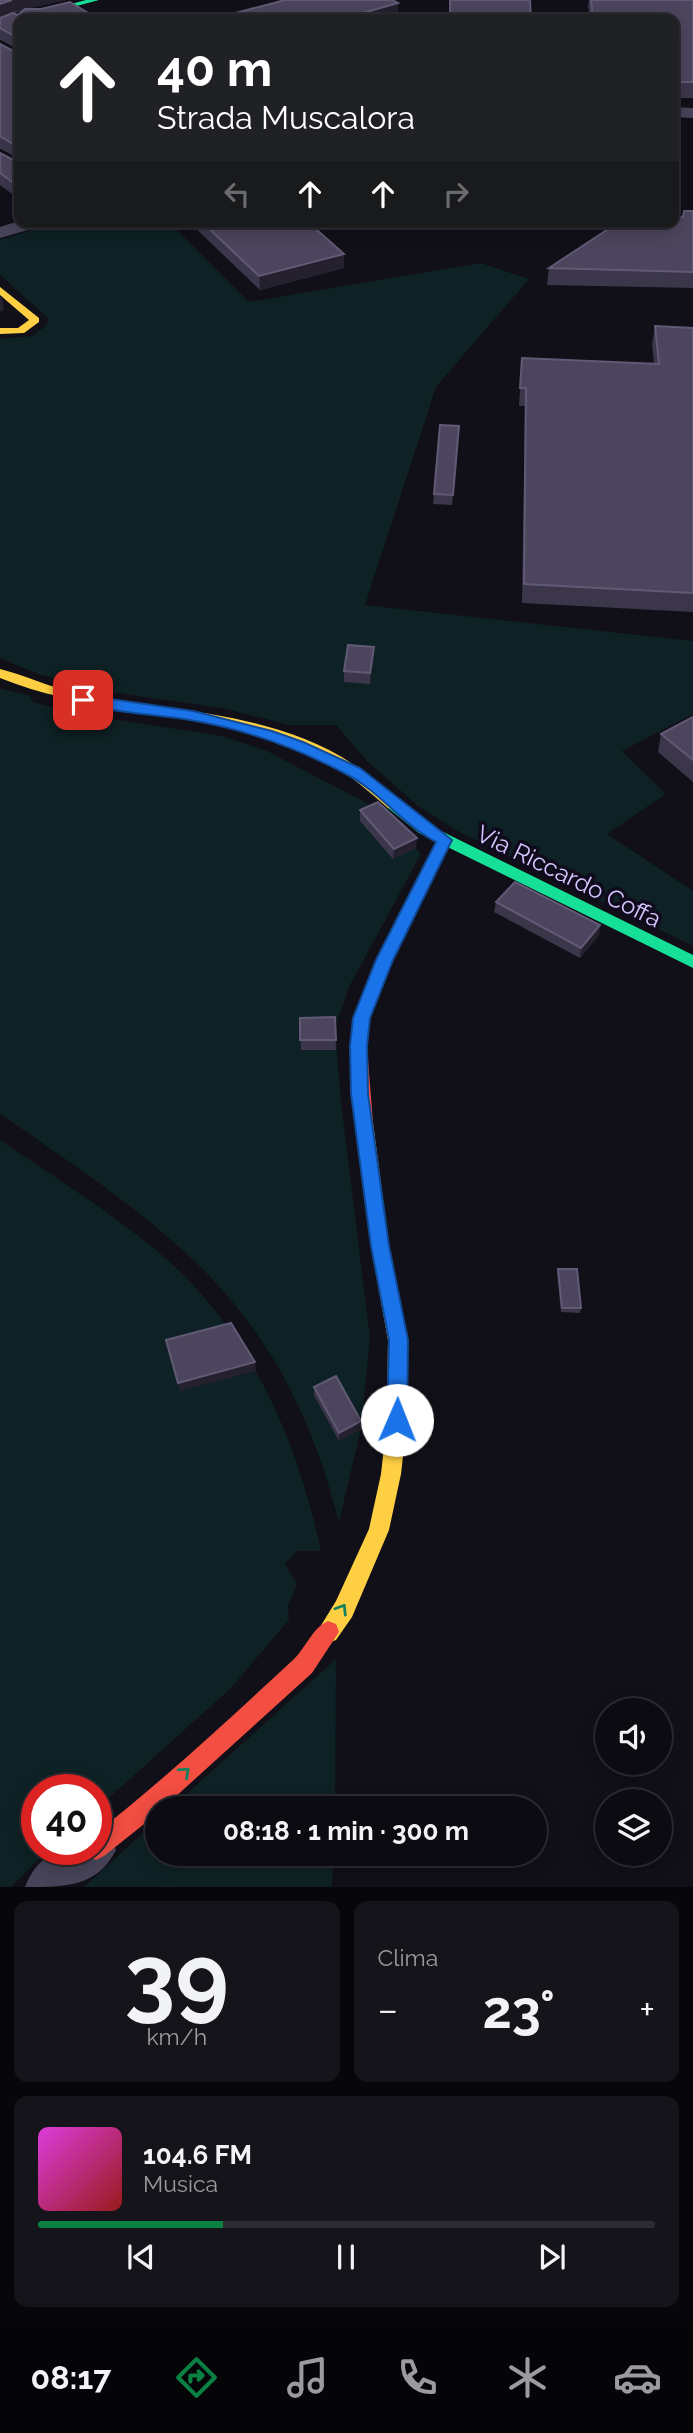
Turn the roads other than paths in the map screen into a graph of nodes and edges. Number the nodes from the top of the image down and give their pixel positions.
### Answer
1 (95, 0) edge
2 (71, 3) edge
3 (36, 14) edge
4 (0, 290) edge
5 (0, 331) edge
6 (0, 673) edge
7 (444, 840) junction
8 (693, 962) edge
9 (380, 1246) junction
10 (112, 1817) edge
11 (112, 1835) edge
12 (65, 1865) edge
13 (74, 1865) edge
14 (45, 1887) edge

1 - 2 street
2 - 3 street
4 - 5 street
6 - 7 street, Via Riccardo Coffa
7 - 8 street, Via Riccardo Coffa
7 - 9 street
9 - 10 street
11 -> 9 street
12 - 14 street
13 - 14 street

